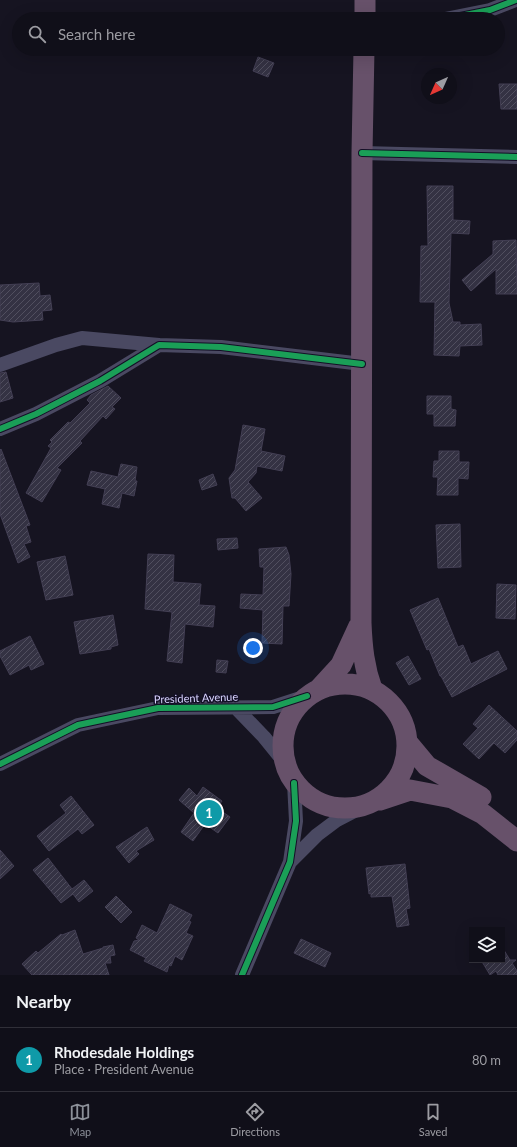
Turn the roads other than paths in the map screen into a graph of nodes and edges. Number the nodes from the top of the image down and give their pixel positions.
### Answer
1 (365, 0) edge
2 (516, 0) edge
3 (365, 12) edge
4 (480, 12) edge
5 (364, 56) edge
6 (362, 154) junction
7 (517, 158) edge
8 (159, 345) junction
9 (362, 364) junction
10 (0, 365) edge
11 (0, 429) edge
12 (361, 624) junction
13 (372, 689) junction
14 (313, 692) junction
15 (235, 707) junction
16 (407, 742) junction
17 (285, 763) junction
18 (0, 764) edge
19 (294, 783) junction
20 (369, 804) junction
21 (517, 822) edge
22 (517, 840) edge
23 (290, 862) junction
24 (242, 975) edge

1 - 3 highway
2 - 4 street
5 - 6 highway
6 - 7 street
6 - 9 highway
8 - 9 street
8 - 10 street
8 - 11 street
9 - 12 highway
12 - 13 highway
12 - 14 highway
13 - 14 highway
13 - 16 highway
14 - 15 street, President Avenue
14 - 17 highway
15 - 17 street, President Avenue
15 - 18 street, President Avenue
16 - 20 highway
16 - 21 highway
17 - 19 highway
19 - 20 highway
19 - 23 street
20 - 22 highway
20 - 23 street
23 - 24 street

